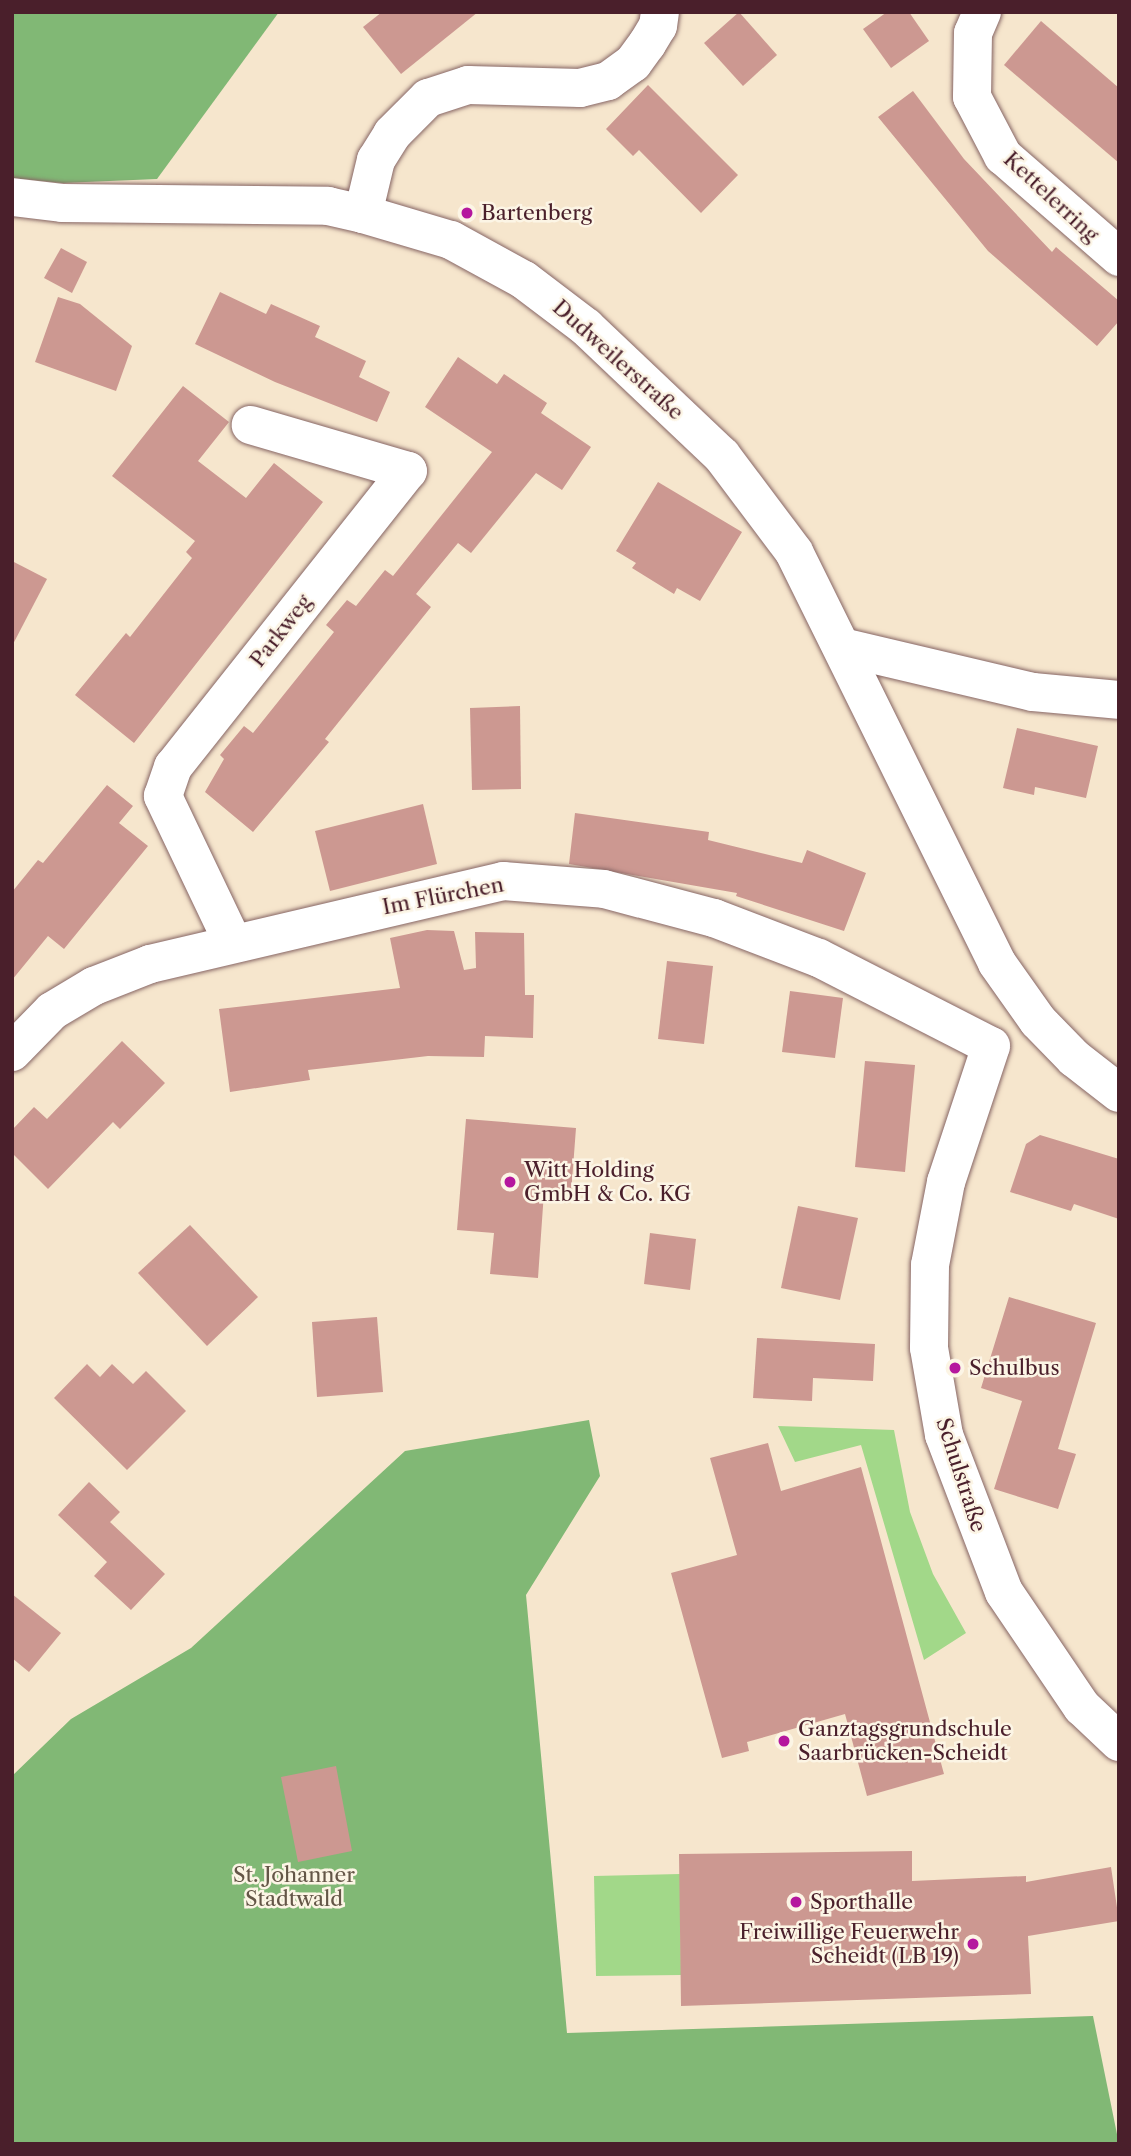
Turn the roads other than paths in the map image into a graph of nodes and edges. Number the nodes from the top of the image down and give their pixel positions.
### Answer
1 (660, 12) edge
2 (982, 12) edge
3 (12, 197) edge
4 (363, 214) junction
5 (1119, 257) edge
6 (251, 425) dead end
7 (842, 647) junction
8 (1119, 700) edge
9 (233, 943) junction
10 (1038, 1021) junction
11 (991, 1046) junction
12 (12, 1052) edge
13 (1119, 1093) edge
14 (1119, 1742) edge

1 - 4 street
2 - 5 street, Kettelerring
3 - 4 street, Dudweilerstraße
4 - 7 street, Dudweilerstraße
6 - 9 street, Parkweg
7 - 8 street
7 - 10 street
9 - 11 street, Im Flürchen
9 - 12 street, Im Flürchen
10 - 11 street
10 - 13 street
11 - 14 street, Schulstraße

